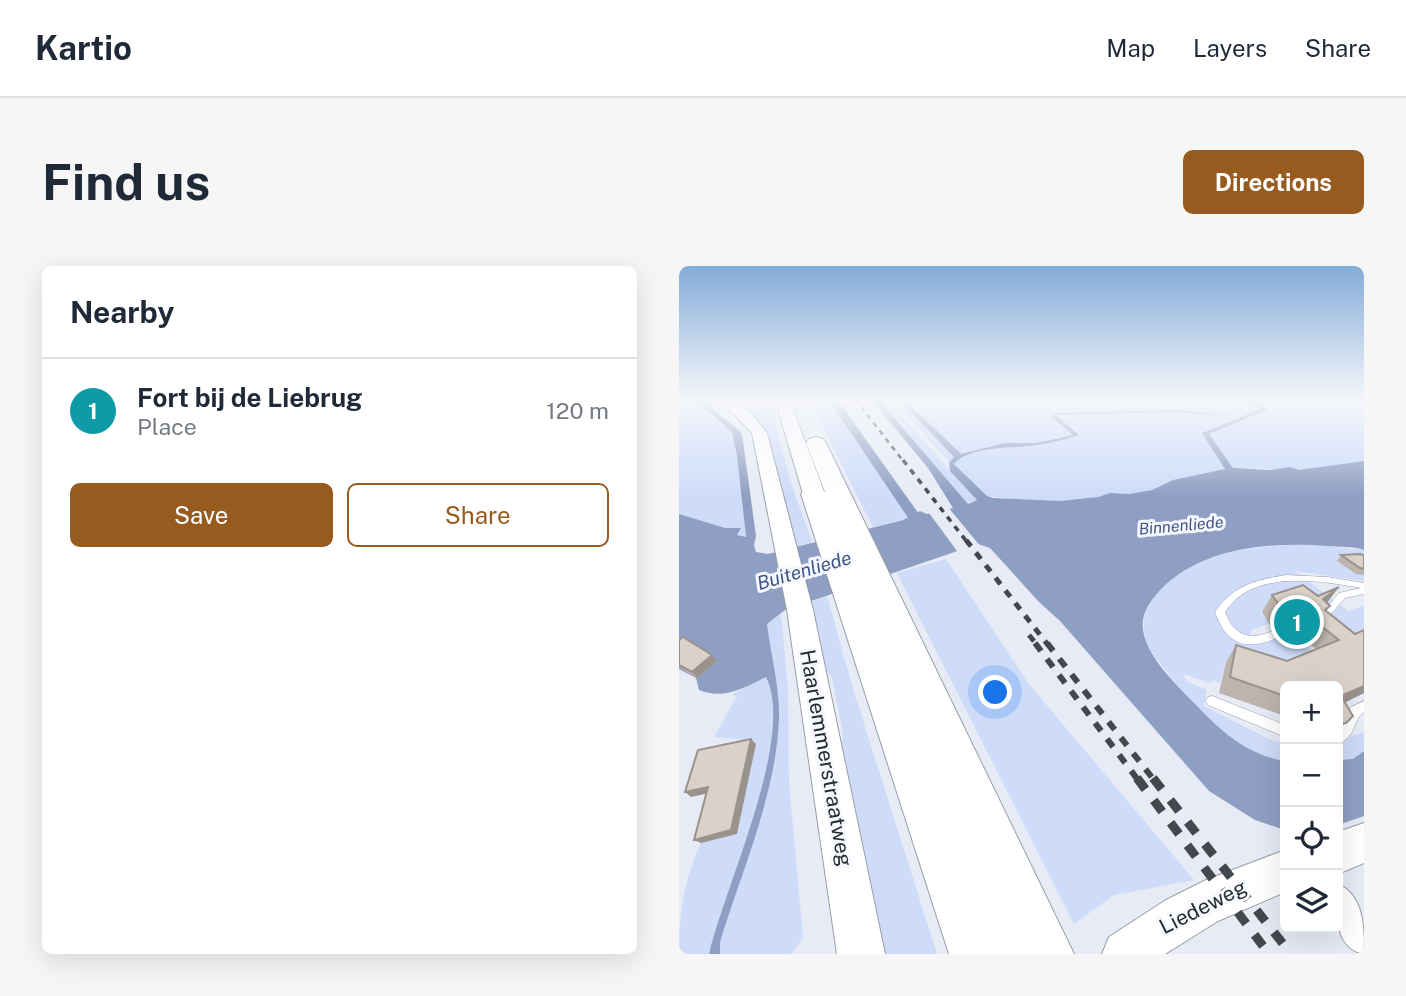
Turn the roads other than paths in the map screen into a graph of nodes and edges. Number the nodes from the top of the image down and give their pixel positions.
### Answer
1 (758, 431) edge
2 (796, 431) edge
3 (796, 431) edge
4 (827, 506) junction
5 (1364, 588) edge
6 (1318, 617) edge
7 (1282, 631) dead end
8 (1212, 701) dead end
9 (1364, 706) edge
10 (1280, 730) edge
11 (1343, 734) edge
12 (1364, 843) edge
13 (1343, 851) edge
14 (1280, 873) edge
15 (1343, 907) edge
16 (1004, 937) edge
17 (1364, 938) edge
18 (850, 948) edge
19 (1126, 954) edge

1 - 18 main road, Haarlemmerstraatweg
2 - 4 highway
3 - 4 main road
4 - 16 highway
5 - 6 lane
5 - 7 lane
8 - 10 lane
9 - 11 lane
12 - 13 main road
14 - 19 main road, Liedeweg
15 - 17 street

